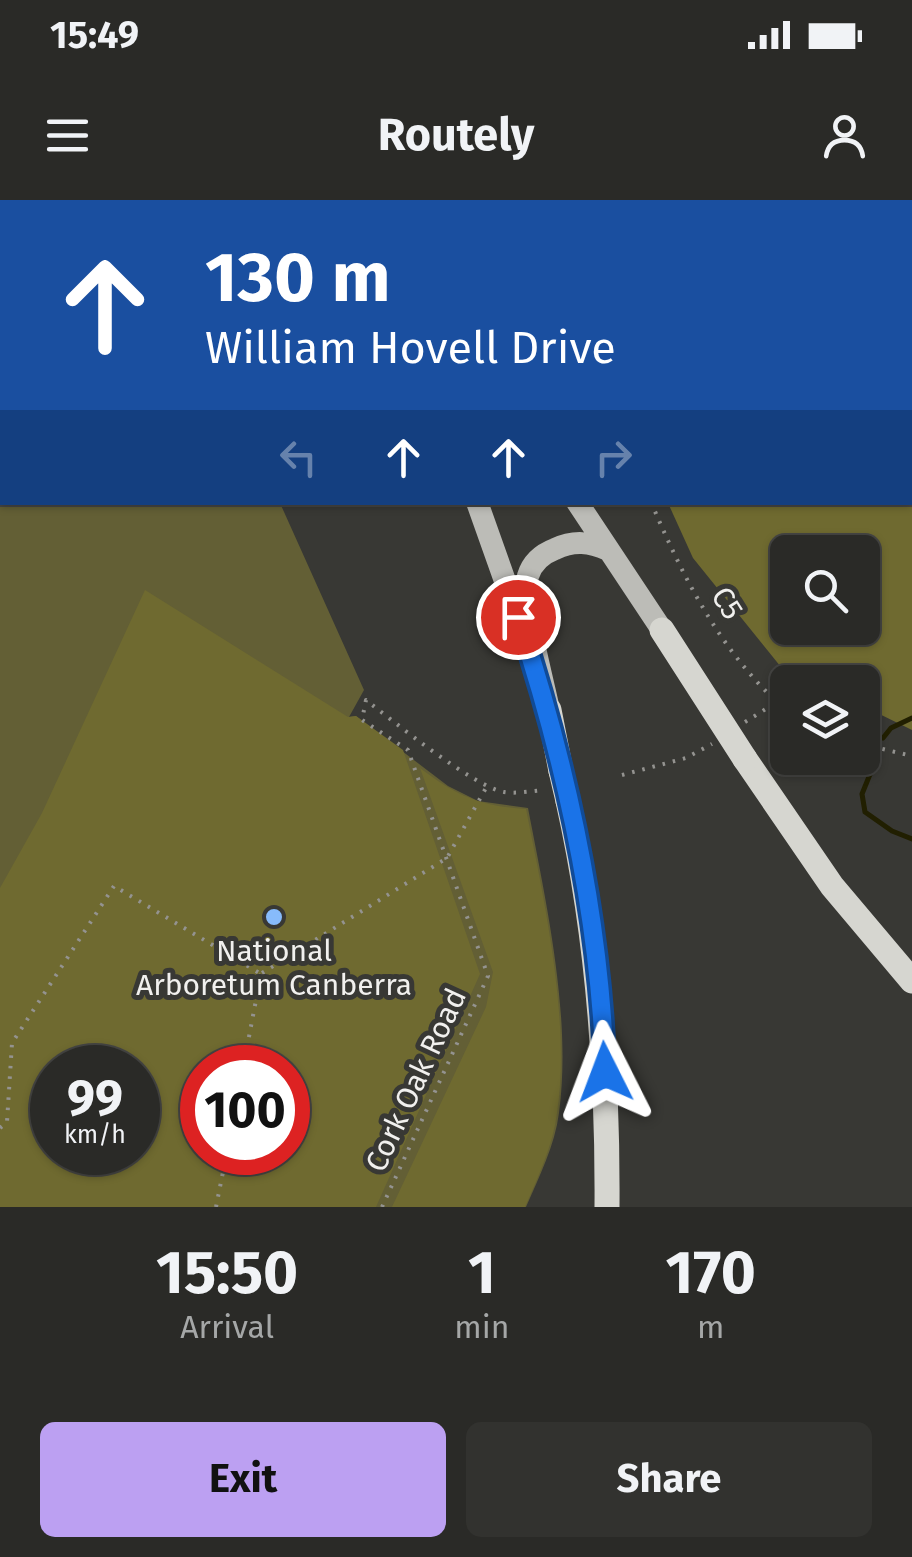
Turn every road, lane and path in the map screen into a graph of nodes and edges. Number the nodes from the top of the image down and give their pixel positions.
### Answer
1 (478, 505) edge
2 (579, 505) edge
3 (652, 505) edge
4 (608, 550) junction
5 (662, 630) joint
6 (770, 693) edge
7 (770, 706) edge
8 (549, 710) junction
9 (737, 727) dead end
10 (724, 736) dead end
11 (416, 739) junction
12 (880, 748) edge
13 (408, 750) junction
14 (912, 756) edge
15 (622, 775) dead end
16 (553, 781) junction
17 (487, 786) junction
18 (447, 858) junction
19 (594, 943) junction
20 (260, 974) junction
21 (912, 981) edge
22 (247, 1045) edge
23 (0, 1128) edge
24 (222, 1175) edge
25 (216, 1207) edge
26 (382, 1207) edge
27 (589, 1207) edge
28 (607, 1207) edge

1 - 8 main road
2 - 4 main road
3 - 6 path, C5
4 - 5 main road
4 - 8 main road
5 - 21 highway, bridge
7 - 9 path
8 - 16 highway
10 - 15 path
11 - 13 path
11 - 13 path
11 - 17 path
12 - 14 path
13 - 18 path, Cork Oak Road
16 - 17 path
16 - 19 highway, bridge
17 - 18 path
18 - 20 path
18 - 26 path, Cork Oak Road
19 - 27 highway
19 - 28 highway
20 - 22 path
20 - 23 path
24 - 25 path

